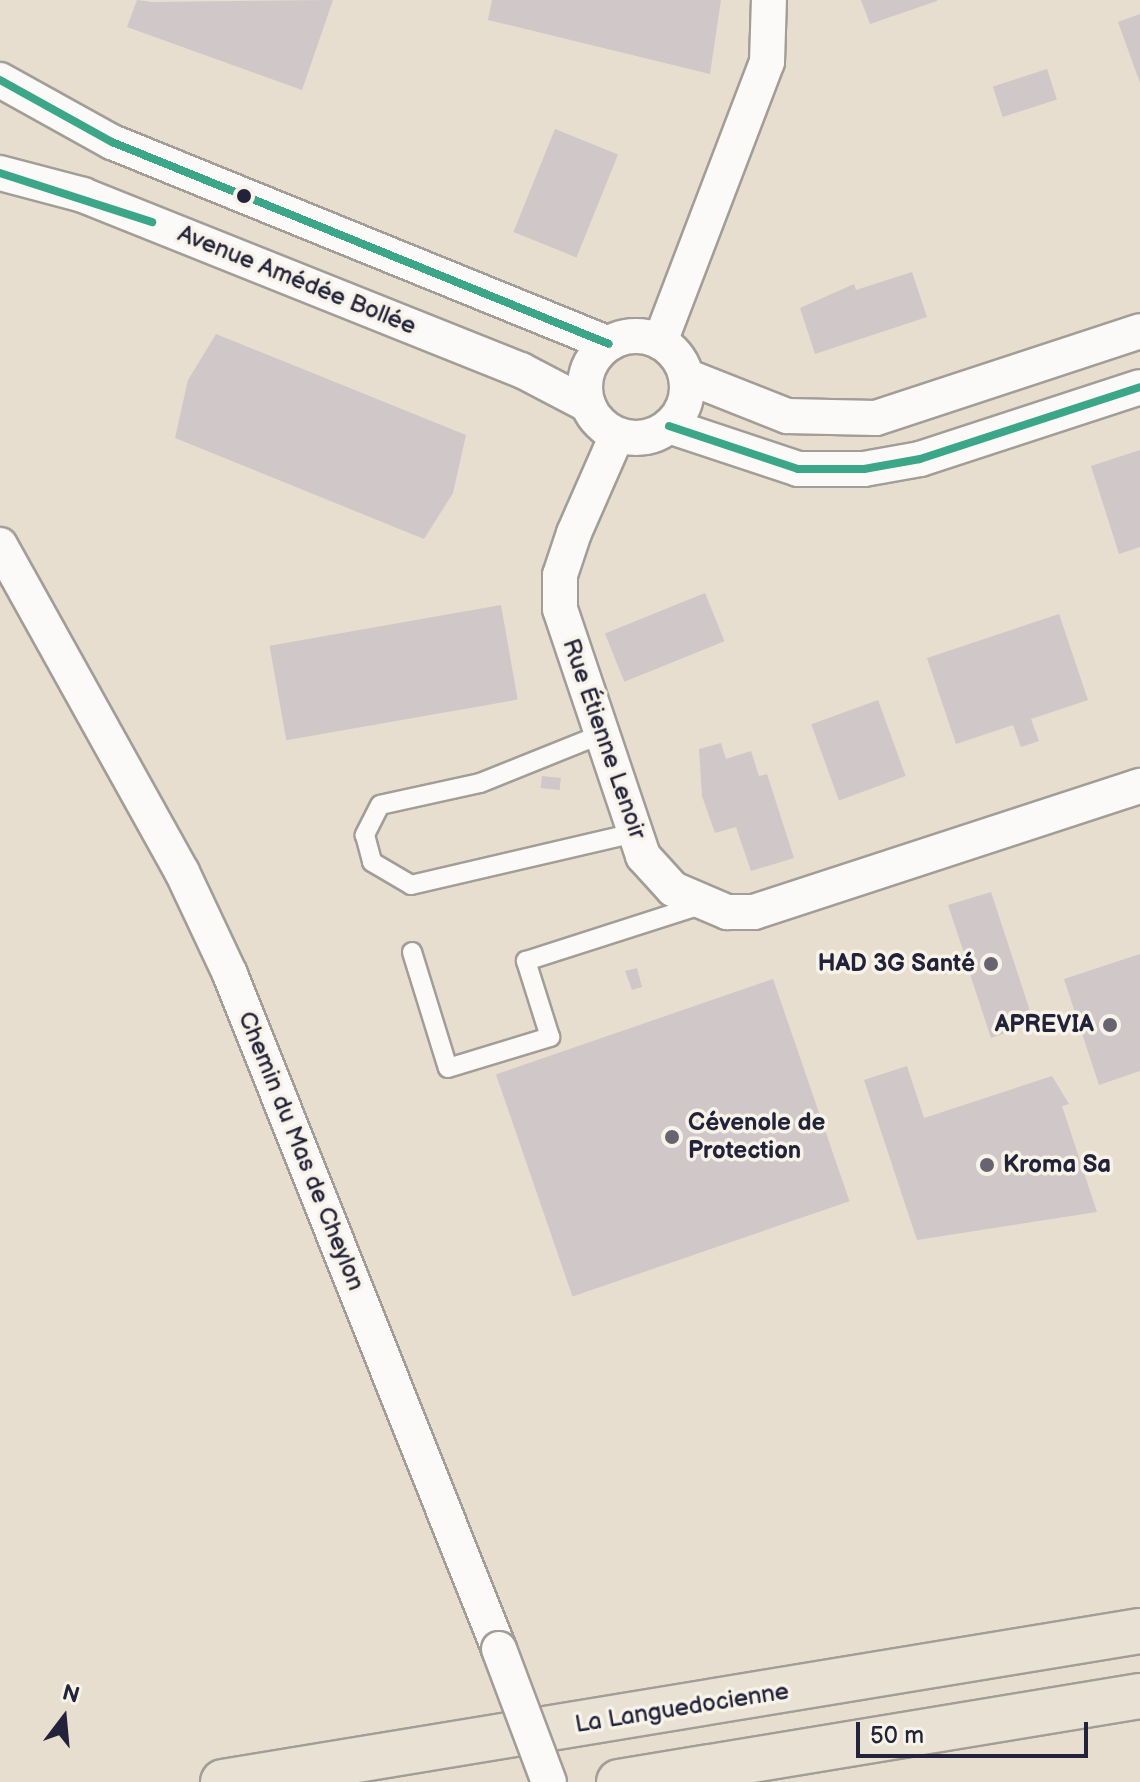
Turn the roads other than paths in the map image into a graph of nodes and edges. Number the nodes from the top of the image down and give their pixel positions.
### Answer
1 (769, 0) edge
2 (0, 80) edge
3 (0, 87) edge
4 (0, 111) edge
5 (0, 173) edge
6 (1140, 331) edge
7 (660, 342) junction
8 (609, 344) junction
9 (686, 376) junction
10 (1140, 387) edge
11 (588, 405) junction
12 (669, 426) junction
13 (617, 435) junction
14 (0, 545) edge
15 (602, 734) junction
16 (1140, 786) edge
17 (635, 833) junction
18 (706, 903) junction
19 (412, 952) dead end
20 (1140, 1631) edge
21 (1140, 1696) edge
22 (223, 1782) edge
23 (549, 1782) edge
24 (619, 1782) edge

1 - 7 street
2 - 8 street
3 - 4 street
5 - 11 street, Avenue Amédée Bollée
6 - 9 street
7 - 8 street
7 - 9 street
8 - 11 street
9 - 12 street
10 - 12 street
11 - 13 street
12 - 13 street
13 - 15 street, Rue Étienne Lenoir
14 - 23 street, Chemin du Mas de Cheylon, bridge
15 - 17 street, Rue Étienne Lenoir
15 - 17 lane
16 - 18 street, Rue Étienne Lenoir
17 - 18 street, Rue Étienne Lenoir
18 - 19 lane
20 - 22 highway, La Languedocienne
21 - 24 highway

